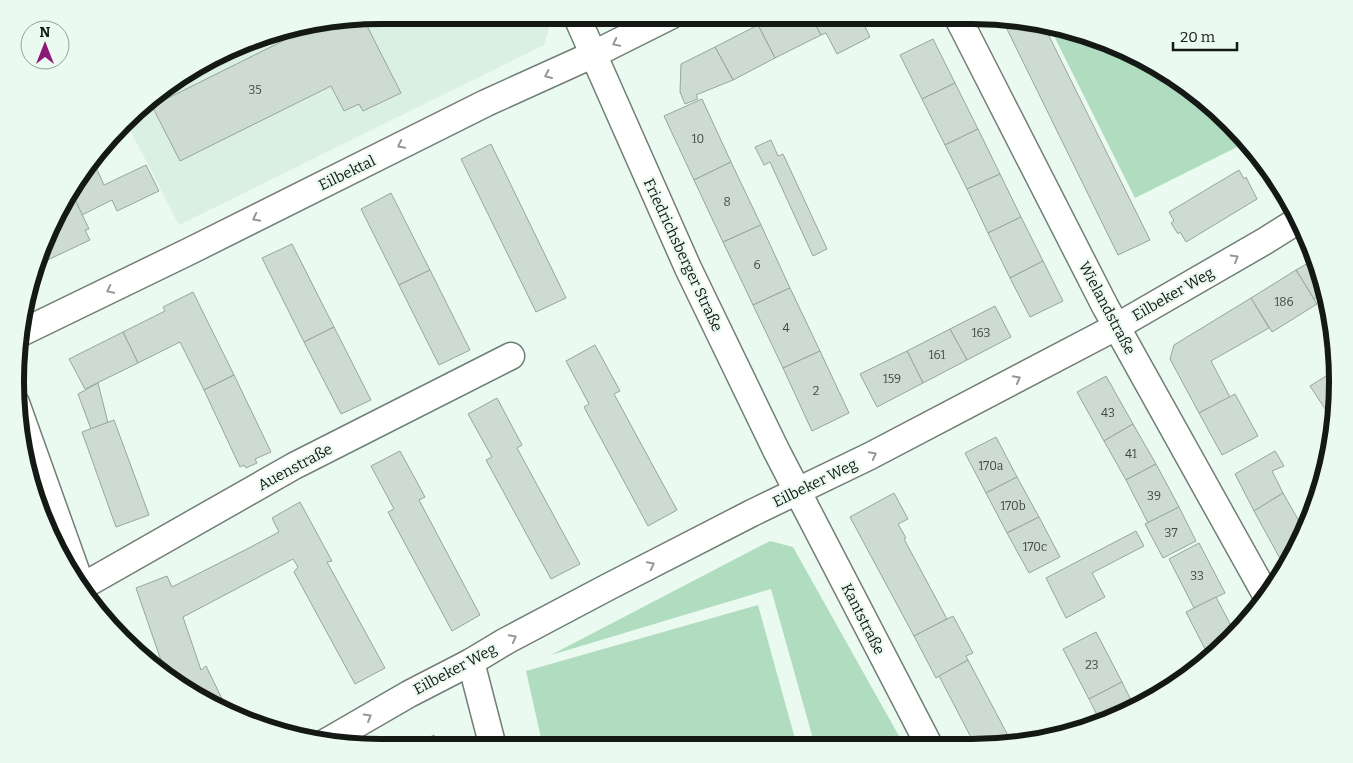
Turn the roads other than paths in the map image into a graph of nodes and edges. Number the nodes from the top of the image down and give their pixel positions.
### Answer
1 (580, 24) edge
2 (654, 24) edge
3 (961, 24) edge
4 (592, 55) junction
5 (1292, 224) edge
6 (1116, 327) junction
7 (28, 330) edge
8 (511, 356) dead end
9 (29, 439) edge
10 (798, 492) junction
11 (72, 561) edge
12 (87, 584) edge
13 (1263, 588) edge
14 (471, 662) junction
15 (336, 736) edge
16 (491, 739) edge
17 (926, 739) edge

1 - 4 street, Friedrichsberger Straße
2 -> 4 street, Eilbektal
3 - 6 street, Wielandstraße
4 -> 7 street, Eilbektal
4 - 10 street, Friedrichsberger Straße
6 -> 5 street, Eilbeker Weg
10 -> 6 street, Eilbeker Weg
6 - 13 street, Wielandstraße
8 - 12 street, Auenstraße
9 - 11 street
14 -> 10 street, Eilbeker Weg
10 - 17 street, Kantstraße
15 -> 14 street, Eilbeker Weg
14 - 16 street

